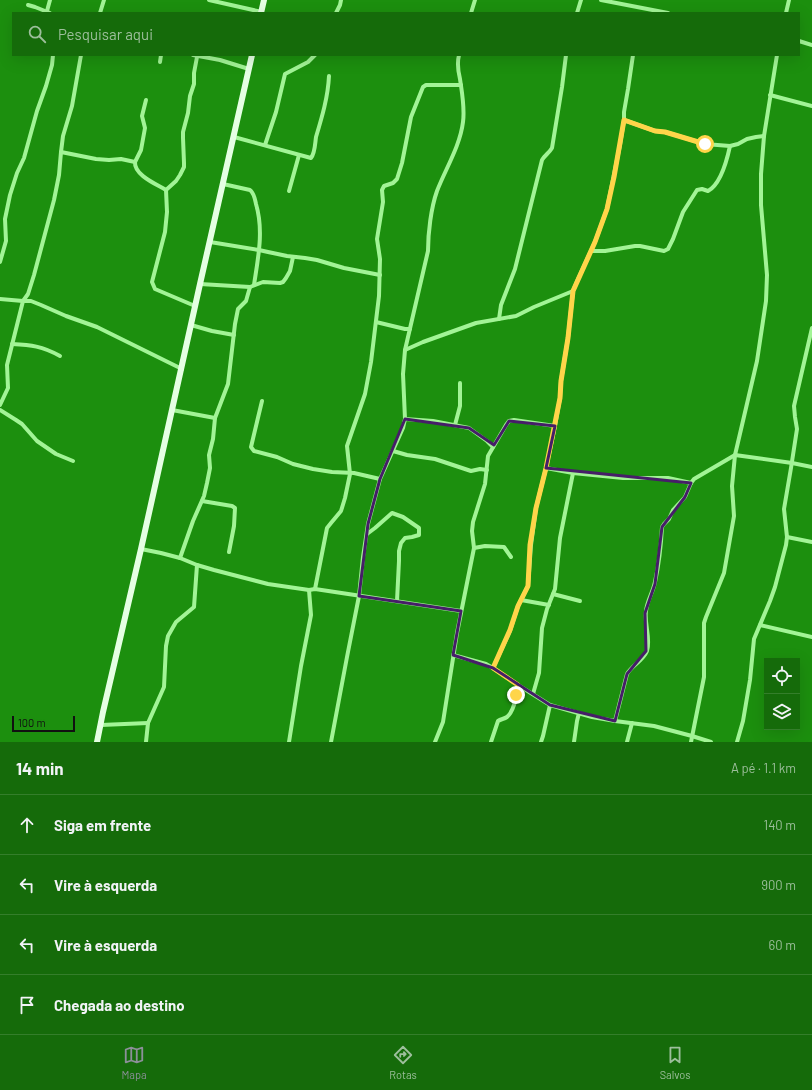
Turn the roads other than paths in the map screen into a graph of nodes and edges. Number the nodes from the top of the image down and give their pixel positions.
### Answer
1 (50, 0) edge
2 (104, 0) edge
3 (210, 0) edge
4 (264, 0) edge
5 (341, 0) edge
6 (475, 0) edge
7 (581, 0) edge
8 (601, 0) edge
9 (789, 0) edge
10 (28, 5) dead end
11 (641, 7) junction
12 (48, 12) edge
13 (100, 12) edge
14 (258, 12) edge
15 (262, 12) edge
16 (336, 12) edge
17 (471, 12) edge
18 (577, 12) edge
19 (640, 12) edge
20 (664, 12) edge
21 (786, 12) edge
22 (800, 41) edge
23 (812, 45) edge
24 (52, 56) edge
25 (81, 56) edge
26 (161, 56) edge
27 (195, 56) edge
28 (252, 56) edge
29 (314, 56) edge
30 (459, 56) edge
31 (566, 56) edge
32 (633, 56) edge
33 (777, 56) edge
34 (160, 62) dead end
35 (249, 69) junction
36 (329, 76) dead end
37 (461, 85) junction
38 (770, 95) junction
39 (146, 100) dead end
40 (812, 106) edge
41 (624, 120) junction
42 (764, 136) junction
43 (234, 137) junction
44 (265, 145) junction
45 (730, 146) junction
46 (60, 152) junction
47 (299, 155) junction
48 (135, 162) junction
49 (223, 184) junction
50 (166, 190) junction
51 (289, 191) dead end
52 (210, 242) junction
53 (259, 250) junction
54 (591, 251) junction
55 (293, 257) junction
56 (0, 262) edge
57 (380, 275) junction
58 (200, 284) junction
59 (252, 286) junction
60 (573, 291) junction
61 (0, 299) edge
62 (22, 301) junction
63 (195, 306) junction
64 (499, 319) junction
65 (376, 322) junction
66 (191, 325) junction
67 (812, 328) edge
68 (410, 329) junction
69 (234, 336) junction
70 (12, 344) junction
71 (405, 350) junction
72 (60, 356) dead end
73 (182, 369) junction
74 (460, 383) dead end
75 (262, 401) dead end
76 (0, 405) edge
77 (0, 410) edge
78 (172, 410) junction
79 (215, 418) junction
80 (405, 419) junction
81 (456, 425) junction
82 (555, 426) junction
83 (493, 447) junction
84 (393, 451) junction
85 (735, 455) junction
86 (73, 461) dead end
87 (792, 463) junction
88 (812, 467) edge
89 (546, 468) junction
90 (487, 470) junction
91 (573, 472) junction
92 (350, 474) junction
93 (380, 479) junction
94 (691, 483) junction
95 (202, 501) junction
96 (367, 534) junction
97 (787, 537) junction
98 (812, 542) edge
99 (474, 548) junction
100 (141, 549) junction
101 (229, 552) dead end
102 (511, 557) dead end
103 (180, 558) junction
104 (197, 565) junction
105 (315, 589) junction
106 (309, 590) junction
107 (553, 594) junction
108 (359, 596) junction
109 (521, 600) junction
110 (397, 601) junction
111 (580, 601) dead end
112 (549, 605) junction
113 (461, 611) junction
114 (760, 625) junction
115 (812, 637) edge
116 (453, 655) junction
117 (493, 668) junction
118 (518, 685) junction
119 (533, 694) junction
120 (550, 705) junction
121 (579, 713) junction
122 (615, 721) junction
123 (148, 723) junction
124 (632, 723) junction
125 (100, 725) junction
126 (692, 736) junction
127 (97, 742) edge
128 (146, 742) edge
129 (290, 742) edge
130 (331, 742) edge
131 (435, 742) edge
132 (491, 742) edge
133 (541, 742) edge
134 (574, 742) edge
135 (627, 742) edge
136 (691, 742) edge
137 (711, 742) edge
138 (737, 742) edge

1 - 12 street
2 - 13 street
3 - 14 street
4 - 15 main road
5 - 16 street
6 - 17 street
7 - 18 street
8 - 11 street
9 - 21 street
10 - 12 street
11 - 19 street
11 - 20 street
22 - 23 street
24 - 56 street
25 - 46 street
26 - 34 street
27 - 35 street
27 - 50 street
28 - 35 main road
29 - 44 street
30 - 37 street
31 - 64 street
32 - 41 street
33 - 38 street
35 - 43 main road
36 - 47 street
37 - 57 street
37 - 68 street
38 - 40 street
38 - 42 street
39 - 48 street
41 - 45 street
41 - 54 street
42 - 45 street
42 - 85 street
43 - 44 street
43 - 49 main road
44 - 47 street
45 - 54 street
46 - 48 street
46 - 62 street
47 - 51 street
48 - 50 street
49 - 52 main road
49 - 53 street
50 - 63 street
52 - 53 street
52 - 58 main road
53 - 55 street
53 - 59 street
54 - 60 street
55 - 57 street
55 - 59 street
57 - 65 street
58 - 59 street
58 - 63 main road
59 - 69 street
60 - 64 street
60 - 82 street
61 - 62 street
62 - 70 street
62 - 73 street
63 - 66 main road
64 - 71 street
65 - 68 street
65 - 92 street
66 - 69 street
66 - 73 main road
67 - 87 street
68 - 71 street
69 - 79 street
70 - 72 street
70 - 76 street
71 - 80 street
73 - 78 main road
74 - 81 street
75 - 92 street
77 - 86 street
78 - 79 street
78 - 100 main road
79 - 95 street
80 - 81 street
80 - 84 street
81 - 83 street
82 - 83 street
82 - 89 street
83 - 90 street
84 - 90 street
84 - 93 street
85 - 87 street
85 - 94 street
85 - 126 street
87 - 88 street
87 - 97 street
89 - 91 street
89 - 109 street
90 - 99 street
91 - 94 street
91 - 107 street
92 - 93 street
92 - 105 street
93 - 96 street
94 - 122 street
95 - 101 street
95 - 103 street
96 - 108 street
96 - 110 street
97 - 98 street
97 - 114 street
99 - 102 street
99 - 113 street
100 - 103 street
100 - 125 main road
103 - 104 street
104 - 106 street
104 - 123 street
105 - 106 street
105 - 108 street
106 - 129 street
107 - 111 street
107 - 112 street
108 - 110 street
108 - 130 street
109 - 112 street
109 - 117 street
110 - 113 street
112 - 119 street
113 - 116 street
114 - 115 street
114 - 138 street
116 - 117 street
116 - 131 street
117 - 118 street
118 - 119 street
118 - 132 street
119 - 120 street
120 - 121 street
120 - 133 street
121 - 122 street
121 - 134 street
122 - 124 street
123 - 125 street
123 - 128 street
124 - 126 street
124 - 135 street
125 - 127 main road
126 - 136 street
126 - 137 street

